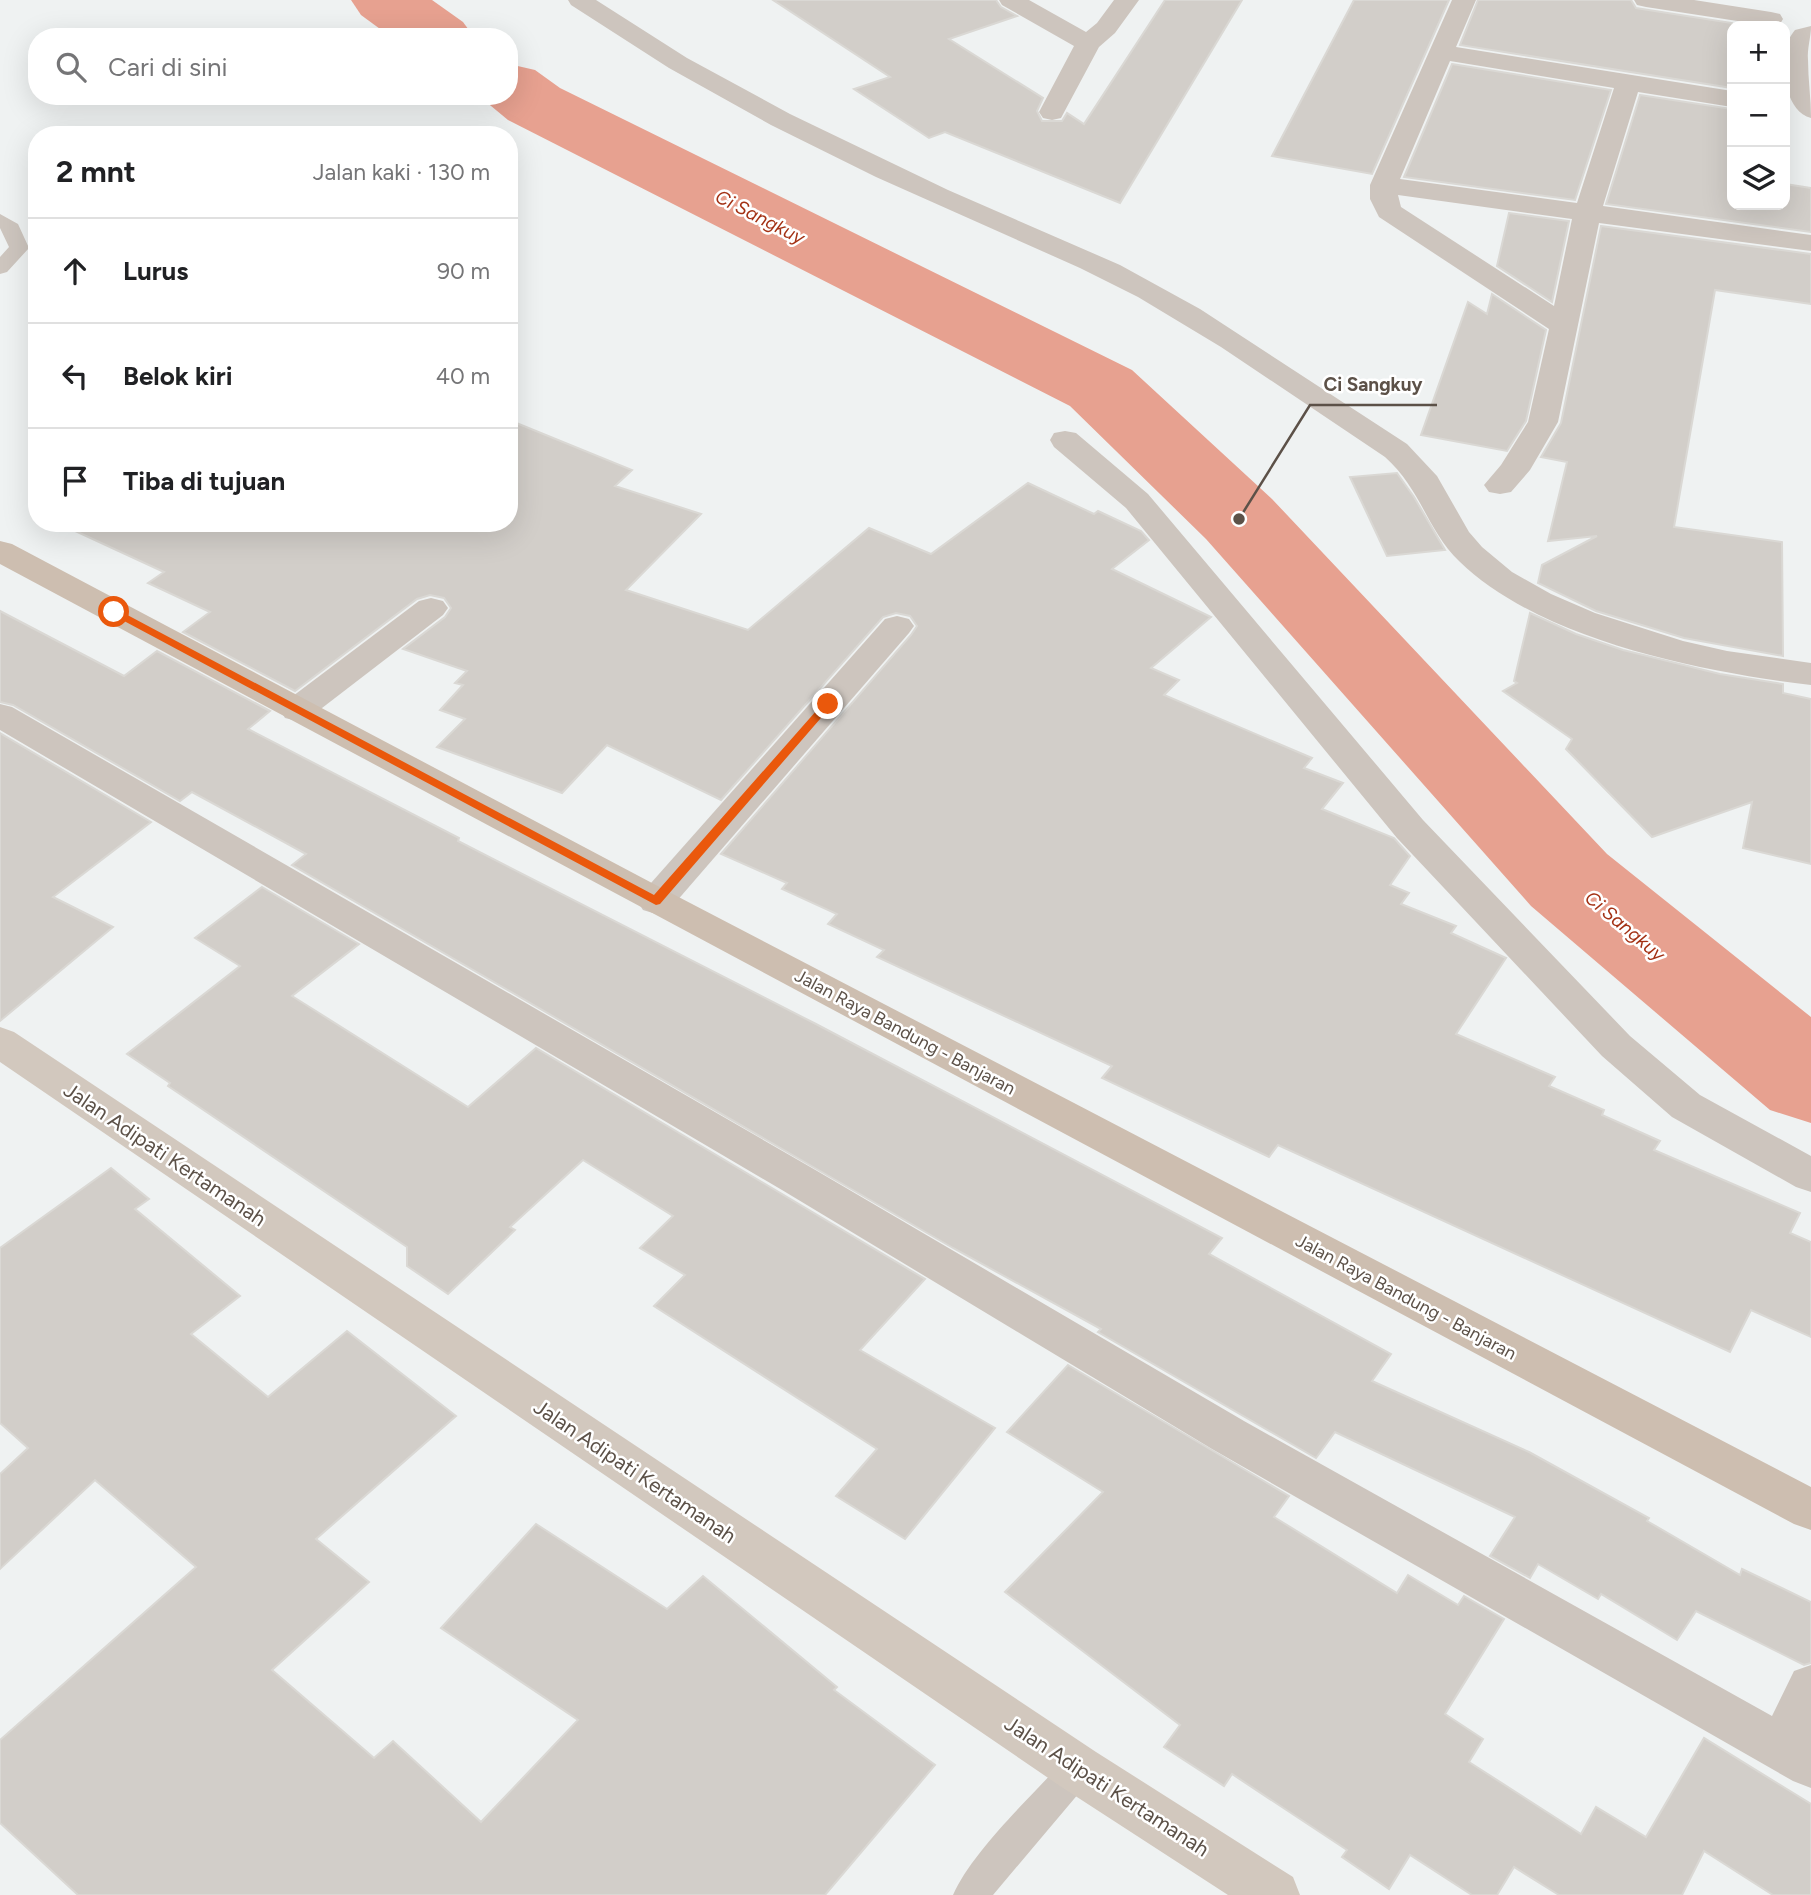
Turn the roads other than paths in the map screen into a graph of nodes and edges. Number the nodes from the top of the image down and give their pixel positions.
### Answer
1 (580, 0) edge
2 (1011, 0) edge
3 (1127, 0) edge
4 (1464, 0) edge
5 (1646, 0) edge
6 (1771, 19) dead end
7 (1811, 33) edge
8 (1088, 43) junction
9 (1441, 52) junction
10 (1628, 83) junction
11 (1727, 98) edge
12 (1811, 110) edge
13 (1052, 112) dead end
14 (1384, 185) junction
15 (1587, 214) junction
16 (0, 220) edge
17 (1811, 243) edge
18 (0, 268) edge
19 (1564, 326) junction
20 (1065, 440) dead end
21 (1500, 485) dead end
22 (0, 551) edge
23 (431, 608) dead end
24 (897, 626) dead end
25 (1811, 674) edge
26 (297, 710) junction
27 (0, 715) edge
28 (656, 901) junction
29 (0, 1042) edge
30 (1811, 1176) edge
31 (1811, 1510) edge
32 (1811, 1687) edge
33 (1797, 1756) edge
34 (1078, 1769) junction
35 (971, 1895) edge
36 (1274, 1895) edge

1 - 25 street
2 - 8 street
3 - 8 street
4 - 9 street
5 - 6 street
7 - 12 street
8 - 13 street
9 - 10 street
9 - 14 street
10 - 11 street
10 - 15 street
14 - 15 street
14 - 19 street
15 - 17 street
15 - 19 street
16 - 18 lane
19 - 21 street
20 - 30 street
22 - 26 main road, Jalan Raya Bandung - Banjaran
23 - 26 street
24 - 28 street
26 - 28 main road, Jalan Raya Bandung - Banjaran
27 - 33 street
28 - 31 main road, Jalan Raya Bandung - Banjaran
29 - 34 main road, Jalan Adipati Kertamanah
32 - 33 street
34 - 35 lane
34 - 36 main road, Jalan Adipati Kertamanah

